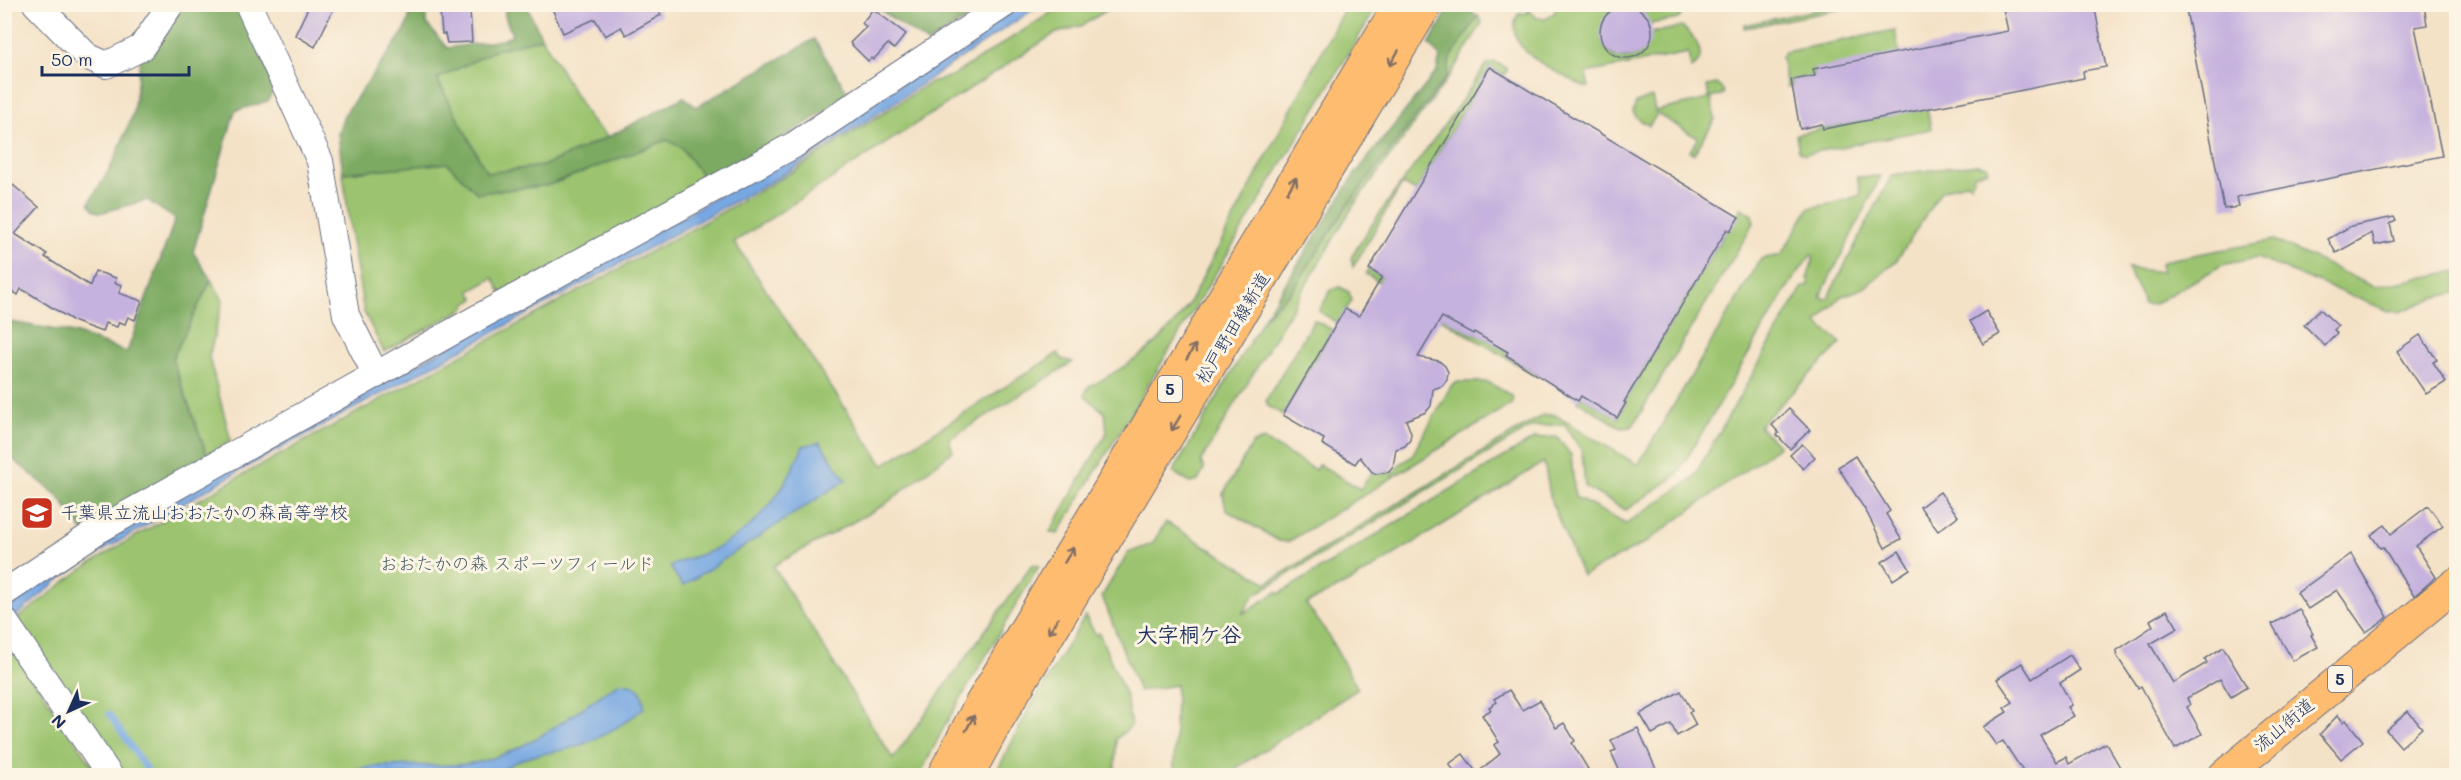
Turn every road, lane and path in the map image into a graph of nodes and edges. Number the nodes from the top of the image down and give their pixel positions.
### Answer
1 (36, 4) edge
2 (171, 4) edge
3 (248, 4) edge
4 (1005, 4) edge
5 (1417, 6) edge
6 (376, 375) junction
7 (2457, 584) edge
8 (4, 593) edge
9 (4, 620) edge
10 (110, 776) edge
11 (944, 776) edge
12 (968, 776) edge
13 (2224, 776) edge

1 - 2 street
3 - 6 street
4 - 6 street
11 -> 5 main road, 松戸野田線新道 / 5
5 -> 12 main road, 松戸野田線新道 / 5
6 - 8 street
7 - 13 main road, 流山街道 / 5
9 - 10 street

